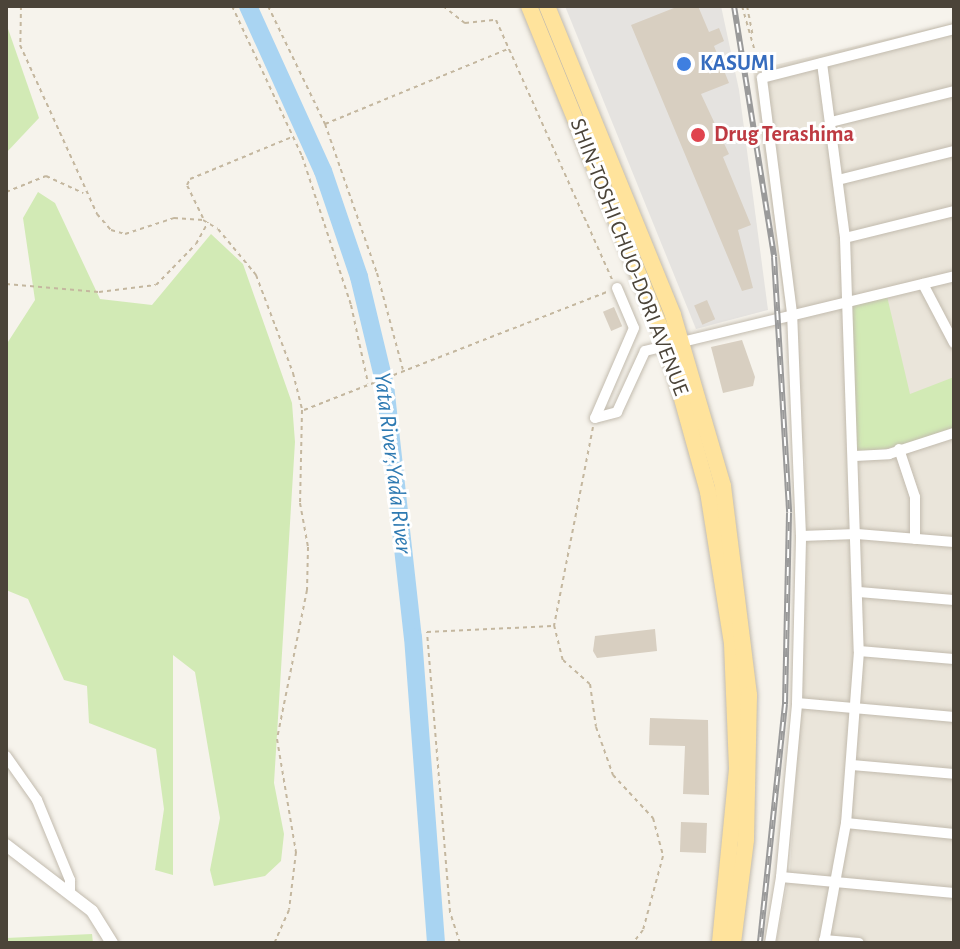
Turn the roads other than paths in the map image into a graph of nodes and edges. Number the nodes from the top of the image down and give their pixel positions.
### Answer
1 (529, 6) edge
2 (547, 6) edge
3 (954, 30) edge
4 (822, 63) junction
5 (954, 91) edge
6 (831, 122) junction
7 (954, 151) edge
8 (838, 180) junction
9 (954, 211) edge
10 (845, 238) junction
11 (954, 276) edge
12 (923, 284) junction
13 (617, 288) road end
14 (848, 301) junction
15 (792, 313) junction
16 (675, 343) junction
17 (954, 343) edge
18 (952, 433) edge
19 (954, 448) edge
20 (899, 449) junction
21 (855, 456) junction
22 (857, 534) junction
23 (801, 536) junction
24 (915, 539) junction
25 (954, 542) edge
26 (859, 592) junction
27 (954, 600) edge
28 (859, 651) junction
29 (954, 659) edge
30 (797, 703) junction
31 (855, 707) junction
32 (954, 717) edge
33 (6, 756) edge
34 (852, 765) junction
35 (954, 774) edge
36 (846, 823) junction
37 (954, 834) edge
38 (6, 845) edge
39 (781, 877) junction
40 (832, 882) junction
41 (70, 891) junction
42 (954, 893) edge
43 (824, 942) edge
44 (112, 943) edge
45 (720, 943) edge
46 (733, 943) edge
47 (770, 943) edge
48 (859, 943) edge

1 - 16 main road, SHIN-TOSHI CHUO-DORI AVENUE
2 - 16 main road
3 - 4 street
4 - 6 street
4 - 15 street
5 - 6 street
6 - 8 street
7 - 8 street
8 - 10 street
9 - 10 street
10 - 14 street
11 - 12 street
12 - 14 street
12 - 17 street
13 - 16 street
14 - 15 street
14 - 21 street
15 - 16 street
15 - 23 street
16 - 45 main road, SHIN-TOSHI CHUO-DORI AVENUE
16 - 46 main road, SHIN-TOSHI CHUO-DORI AVENUE
18 - 19 street
18 - 20 street
20 - 21 street
20 - 24 street
21 - 22 street
22 - 23 street
22 - 24 street
22 - 26 street
23 - 30 street
24 - 25 street
26 - 27 street
26 - 28 street
28 - 29 street
28 - 31 street
30 - 31 street
30 - 39 street
31 - 32 street
31 - 34 street
33 - 41 street
34 - 35 street
34 - 36 street
36 - 37 street
36 - 40 street
38 - 41 street
39 - 40 street
39 - 47 street
40 - 42 street
40 - 43 street
41 - 44 street
43 - 48 street

